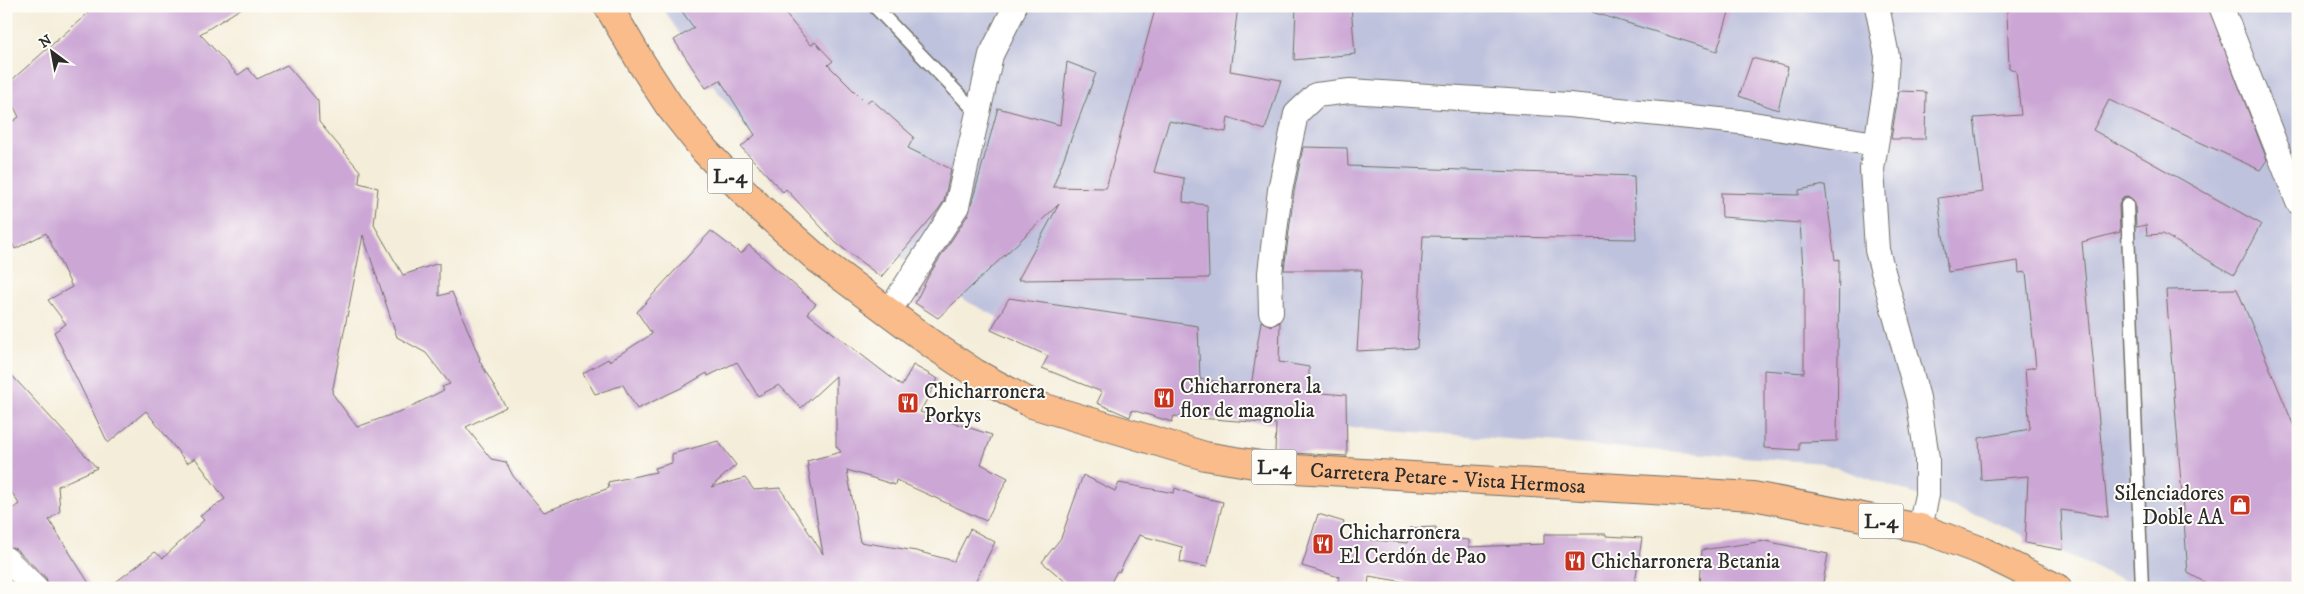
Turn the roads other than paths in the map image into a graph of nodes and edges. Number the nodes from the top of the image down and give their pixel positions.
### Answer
1 (608, 6) edge
2 (874, 6) edge
3 (1877, 6) edge
4 (2221, 6) edge
5 (1013, 11) dead end
6 (977, 113) junction
7 (1875, 144) junction
8 (2298, 202) edge
9 (2127, 205) dead end
10 (1271, 312) dead end
11 (888, 313) junction
12 (1920, 528) junction
13 (6, 559) edge
14 (36, 588) edge
15 (2057, 588) edge
16 (2142, 588) edge

1 - 11 main road, Carretera Petare - Vista Hermosa / L-4
2 - 6 lane
3 - 7 street
4 - 8 street
5 - 6 street
6 - 11 street
7 - 10 street
7 - 12 street
9 - 16 lane
11 - 12 main road, Carretera Petare - Vista Hermosa / L-4
12 - 15 main road, Carretera Petare - Vista Hermosa / L-4
13 - 14 street

